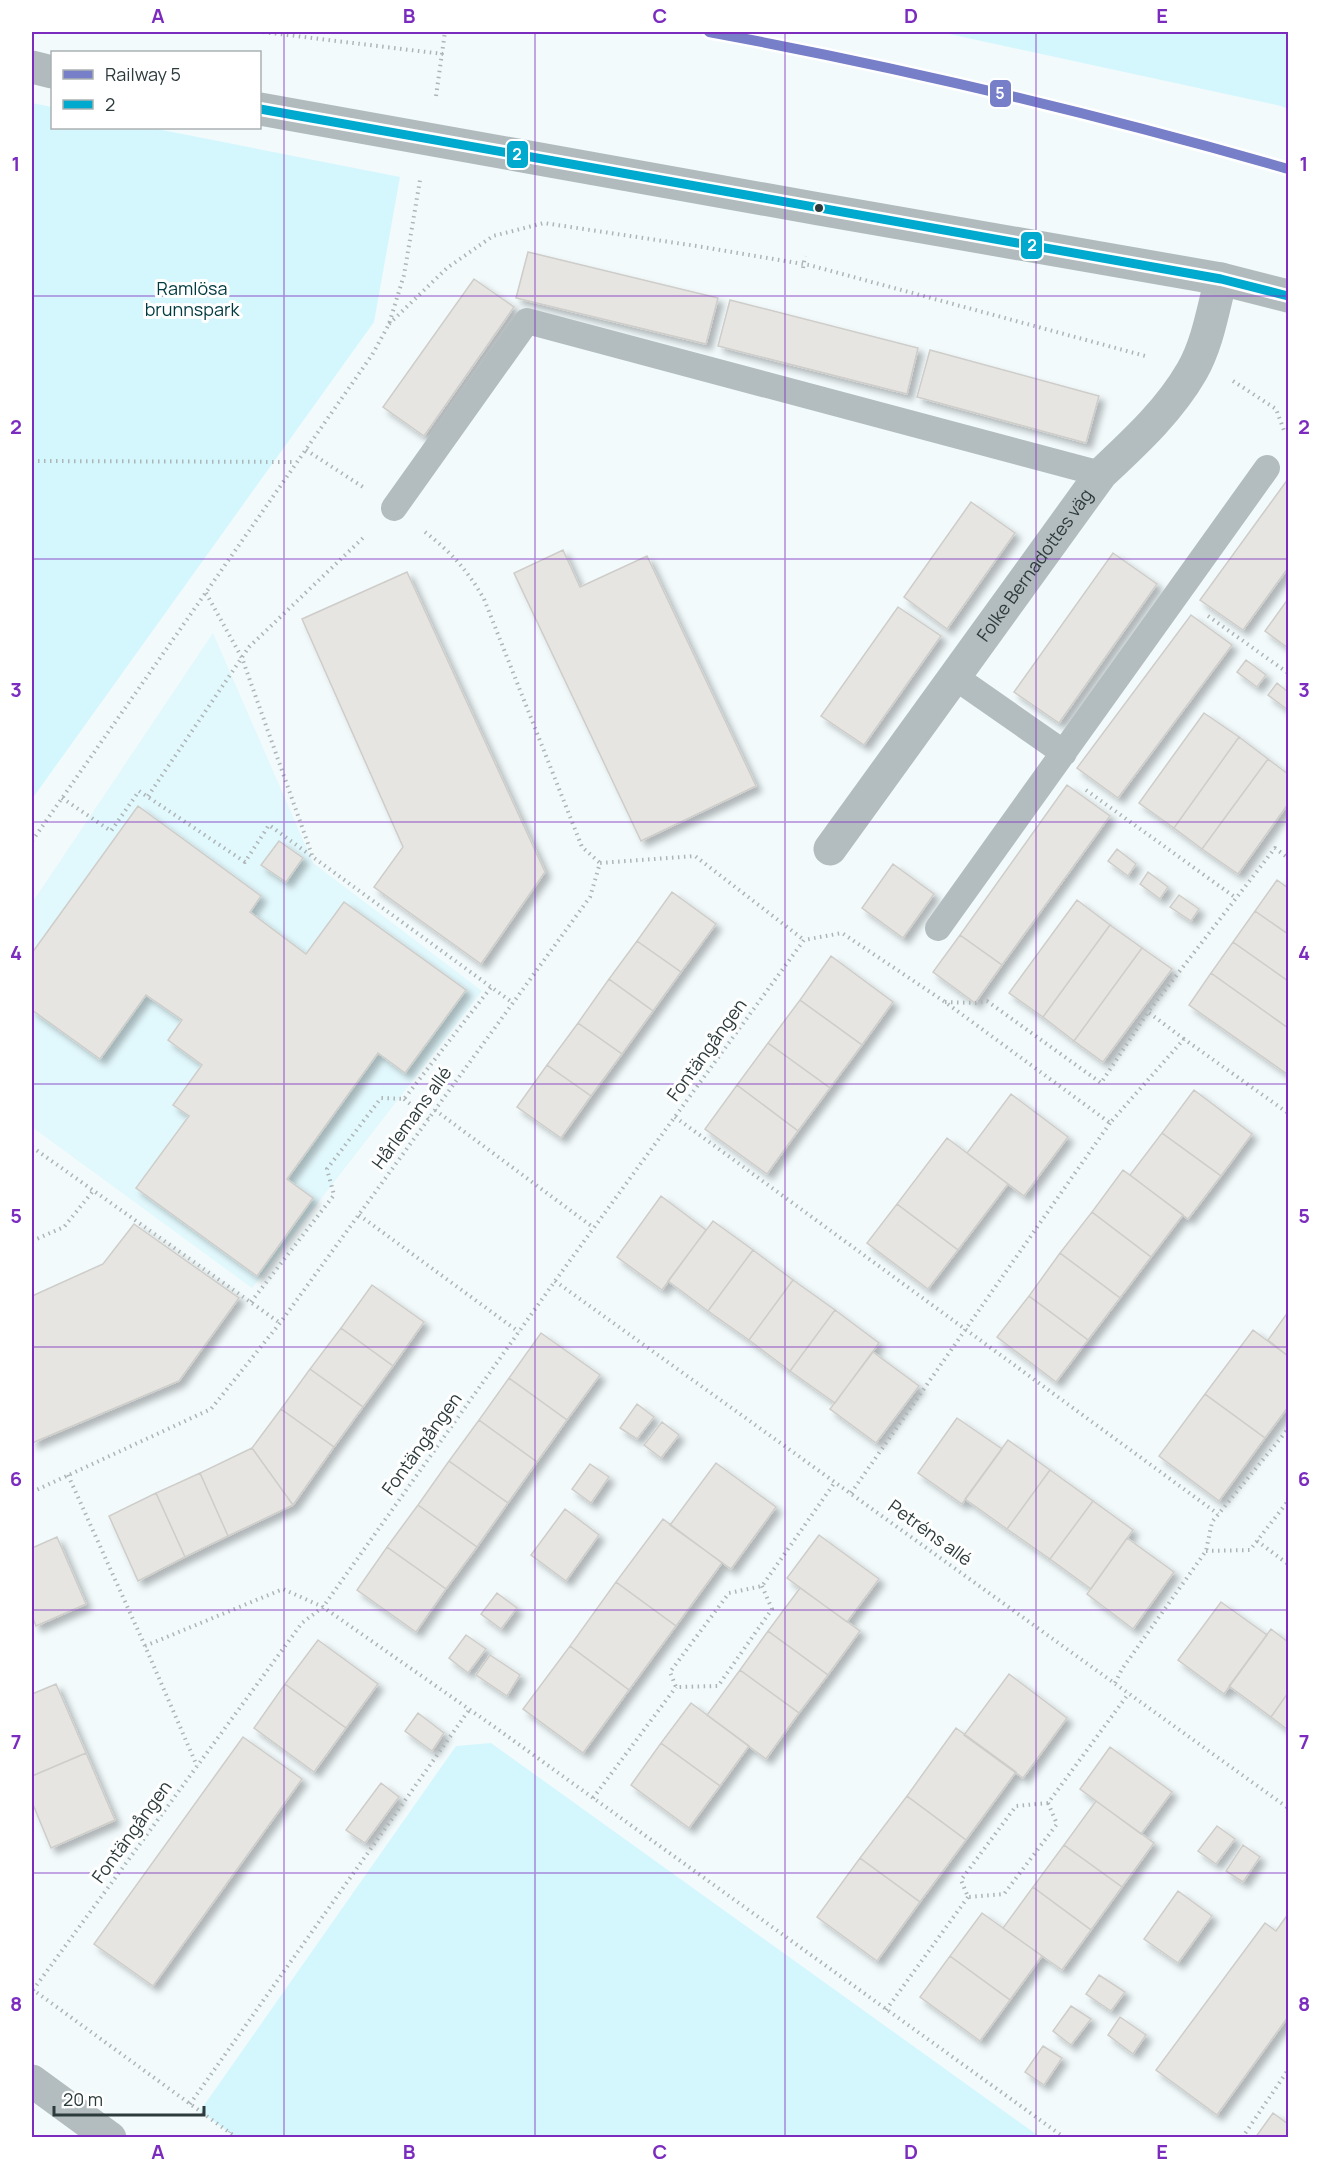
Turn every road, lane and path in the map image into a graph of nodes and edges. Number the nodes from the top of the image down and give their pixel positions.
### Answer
1 (263, 32) edge
2 (445, 32) edge
3 (443, 54) junction
4 (32, 67) edge
5 (51, 72) edge
6 (435, 105) dead end
7 (261, 109) edge
8 (421, 176) dead end
9 (805, 256) dead end
10 (803, 266) junction
11 (1221, 279) junction
12 (1288, 296) edge
13 (389, 324) junction
14 (1193, 369) junction
15 (306, 450) junction
16 (32, 460) edge
17 (297, 462) junction
18 (1268, 468) joint
19 (1101, 474) junction
20 (394, 508) junction
21 (206, 592) junction
22 (1178, 594) junction
23 (242, 658) junction
24 (1288, 673) edge
25 (955, 678) junction
26 (1059, 760) junction
27 (148, 796) junction
28 (62, 798) junction
29 (32, 841) edge
30 (830, 849) dead end
31 (313, 856) junction
32 (1288, 858) edge
33 (600, 863) junction
34 (1236, 898) junction
35 (938, 928) dead end
36 (804, 940) junction
37 (492, 986) junction
38 (945, 1002) junction
39 (513, 1003) junction
40 (1148, 1012) junction
41 (1184, 1039) junction
42 (404, 1099) junction
43 (435, 1110) junction
44 (1288, 1113) edge
45 (675, 1117) junction
46 (429, 1119) junction
47 (1110, 1123) junction
48 (32, 1147) edge
49 (93, 1191) junction
50 (358, 1215) junction
51 (594, 1228) junction
52 (32, 1241) edge
53 (555, 1281) junction
54 (251, 1302) junction
55 (280, 1323) junction
56 (965, 1329) junction
57 (519, 1332) junction
58 (1288, 1429) edge
59 (68, 1475) junction
60 (836, 1482) junction
61 (32, 1491) edge
62 (851, 1493) junction
63 (1288, 1501) edge
64 (1218, 1514) junction
65 (1257, 1542) junction
66 (1206, 1551) junction
67 (1288, 1564) edge
68 (762, 1586) junction
69 (323, 1607) junction
70 (146, 1646) junction
71 (1115, 1683) junction
72 (676, 1687) junction
73 (1129, 1693) junction
74 (469, 1710) junction
75 (197, 1766) junction
76 (593, 1798) junction
77 (1048, 1803) junction
78 (1288, 1808) edge
79 (968, 1897) junction
80 (32, 1990) edge
81 (886, 2010) junction
82 (1288, 2070) edge
83 (32, 2081) edge
84 (190, 2104) junction
85 (230, 2132) junction
86 (110, 2138) edge
87 (227, 2138) edge
88 (237, 2138) edge
89 (1065, 2138) edge
90 (1242, 2138) edge

1 - 3 path
2 - 3 path
3 - 6 path
4 - 5 street
7 - 11 street
8 - 13 path
9 - 10 path
10 - 13 path
10 - 14 path
11 - 12 street
11 - 14 street, Folke Bernadottes väg
13 - 15 path
14 - 18 path
14 - 19 street, Folke Bernadottes väg
15 - 17 path
15 - 20 path
16 - 17 path
17 - 21 path
18 - 22 lane
19 - 20 lane
19 - 25 street, Folke Bernadottes väg
20 - 23 path
20 - 33 path
21 - 23 path
21 - 28 path
22 - 24 path
22 - 26 lane
23 - 27 path
23 - 31 path
25 - 26 lane
25 - 30 street, Folke Bernadottes väg
26 - 34 path
26 - 35 lane
27 - 28 path
27 - 31 path
28 - 29 path
31 - 37 path
32 - 34 path
33 - 36 path
33 - 39 path, Hårlemans allé
34 - 40 path
36 - 38 path
36 - 45 path, Fontängången
37 - 39 path
37 - 42 path
38 - 40 path
38 - 47 path
39 - 43 path, Hårlemans allé
40 - 41 path
41 - 44 path
41 - 47 path
42 - 46 path
42 - 54 path
43 - 46 path, Hårlemans allé
43 - 51 path
45 - 51 path, Fontängången
45 - 56 path
46 - 50 path, Hårlemans allé
47 - 56 path
48 - 49 path
49 - 52 path
49 - 54 path
50 - 55 path, Hårlemans allé
50 - 57 path
51 - 53 path, Fontängången
53 - 57 path, Fontängången
53 - 60 path, Petréns allé
54 - 55 path
55 - 59 path, Hårlemans allé
56 - 62 path
56 - 64 path
57 - 69 path, Fontängången
58 - 64 path
59 - 61 path, Hårlemans allé
59 - 70 path
60 - 62 path, Petréns allé
60 - 68 path
62 - 71 path, Petréns allé
63 - 65 path
64 - 66 path
65 - 66 path
65 - 67 path
66 - 71 path
68 - 72 path
68 - 72 path
69 - 70 path
69 - 74 path
69 - 75 path, Fontängången
70 - 75 path
71 - 73 path, Petréns allé
72 - 76 path
73 - 77 path
73 - 78 path, Petréns allé
74 - 76 path
74 - 84 path
75 - 80 path, Fontängången
76 - 81 path
77 - 79 path
77 - 79 path
79 - 81 path
80 - 84 path
81 - 89 path
82 - 90 path
83 - 86 street
84 - 85 path
85 - 87 path
85 - 88 path

